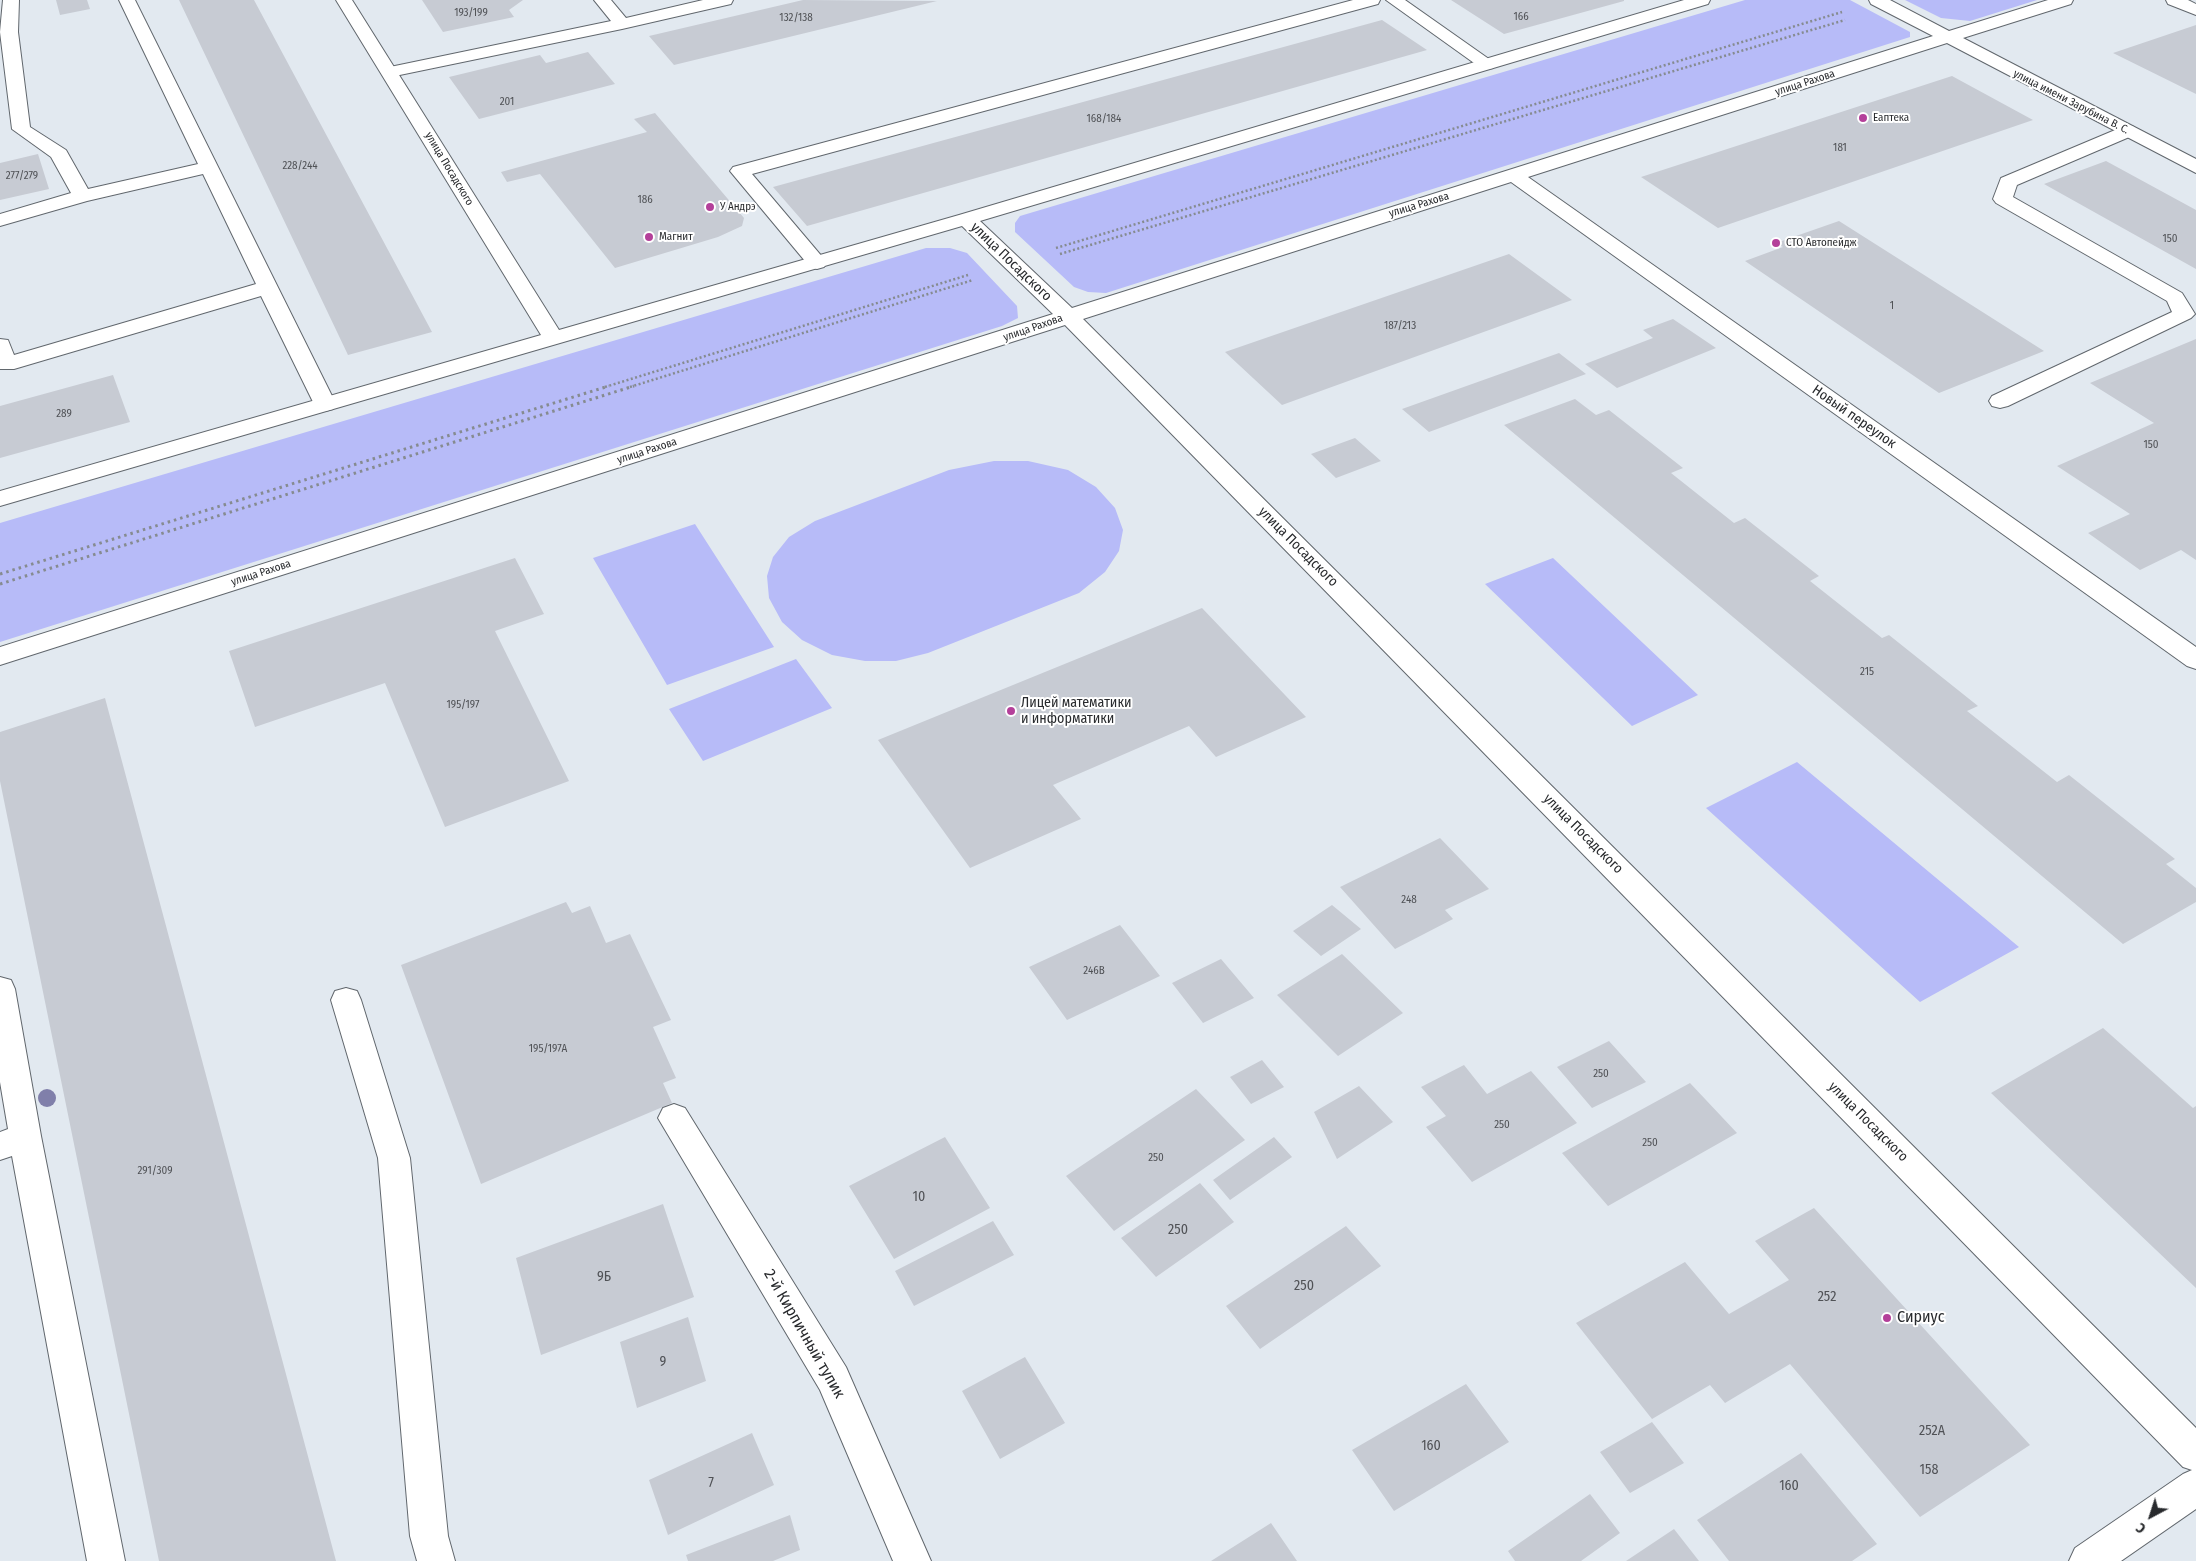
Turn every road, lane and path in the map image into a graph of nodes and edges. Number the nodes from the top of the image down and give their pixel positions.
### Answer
1 (11, 0) edge
2 (127, 0) edge
3 (344, 0) edge
4 (602, 0) edge
5 (725, 0) edge
6 (1372, 0) edge
7 (1394, 0) edge
8 (1702, 0) edge
9 (2065, 0) edge
10 (2174, 0) edge
11 (1881, 2) edge
12 (2196, 10) edge
13 (622, 24) junction
14 (5, 33) edge
15 (1946, 38) junction
16 (1487, 64) junction
17 (390, 72) junction
18 (2127, 131) junction
19 (209, 167) junction
20 (2196, 167) edge
21 (1513, 175) junction
22 (82, 196) junction
23 (966, 219) junction
24 (0, 220) edge
25 (817, 262) junction
26 (1013, 265) junction
27 (268, 287) junction
28 (1067, 316) junction
29 (554, 339) junction
30 (0, 345) edge
31 (2000, 401) dead end
32 (325, 404) junction
33 (0, 499) edge
34 (0, 574) edge
35 (0, 584) edge
36 (0, 656) edge
37 (2196, 660) edge
38 (0, 989) edge
39 (346, 1000) dead end
40 (674, 1118) dead end
41 (13, 1141) edge
42 (2196, 1454) edge
43 (2196, 1487) edge
44 (106, 1561) edge
45 (436, 1561) edge
46 (912, 1561) edge
47 (2088, 1561) edge

1 - 14 street
2 - 19 street
3 - 17 street, улица Посадского
4 - 13 street
5 - 13 street
6 - 25 street
7 - 16 street
8 - 16 street
9 - 15 street, улица Рахова
10 - 12 street
11 - 15 street, улица имени Зарубина В. С.
11 - 26 path
11 - 26 path
13 - 17 street
14 - 22 street
15 - 18 street, улица имени Зарубина В. С.
15 - 21 street, улица Рахова
16 - 23 street
17 - 29 street, улица Посадского
18 - 20 street, улица имени Зарубина В. С.
18 - 31 street
19 - 22 street
19 - 27 street
21 - 28 street, улица Рахова
21 - 37 street, Новый переулок
22 - 24 street
23 - 25 street
23 - 26 street, улица Посадского
25 - 29 street
26 - 28 street, улица Посадского
26 - 34 path
26 - 35 path
27 - 30 street
27 - 32 street
28 - 36 street, улица Рахова
28 - 42 street, улица Посадского
29 - 32 street
32 - 33 street
38 - 41 street
39 - 45 street
40 - 46 street, 2-й Кирпичный тупик
41 - 44 street
43 - 47 street

